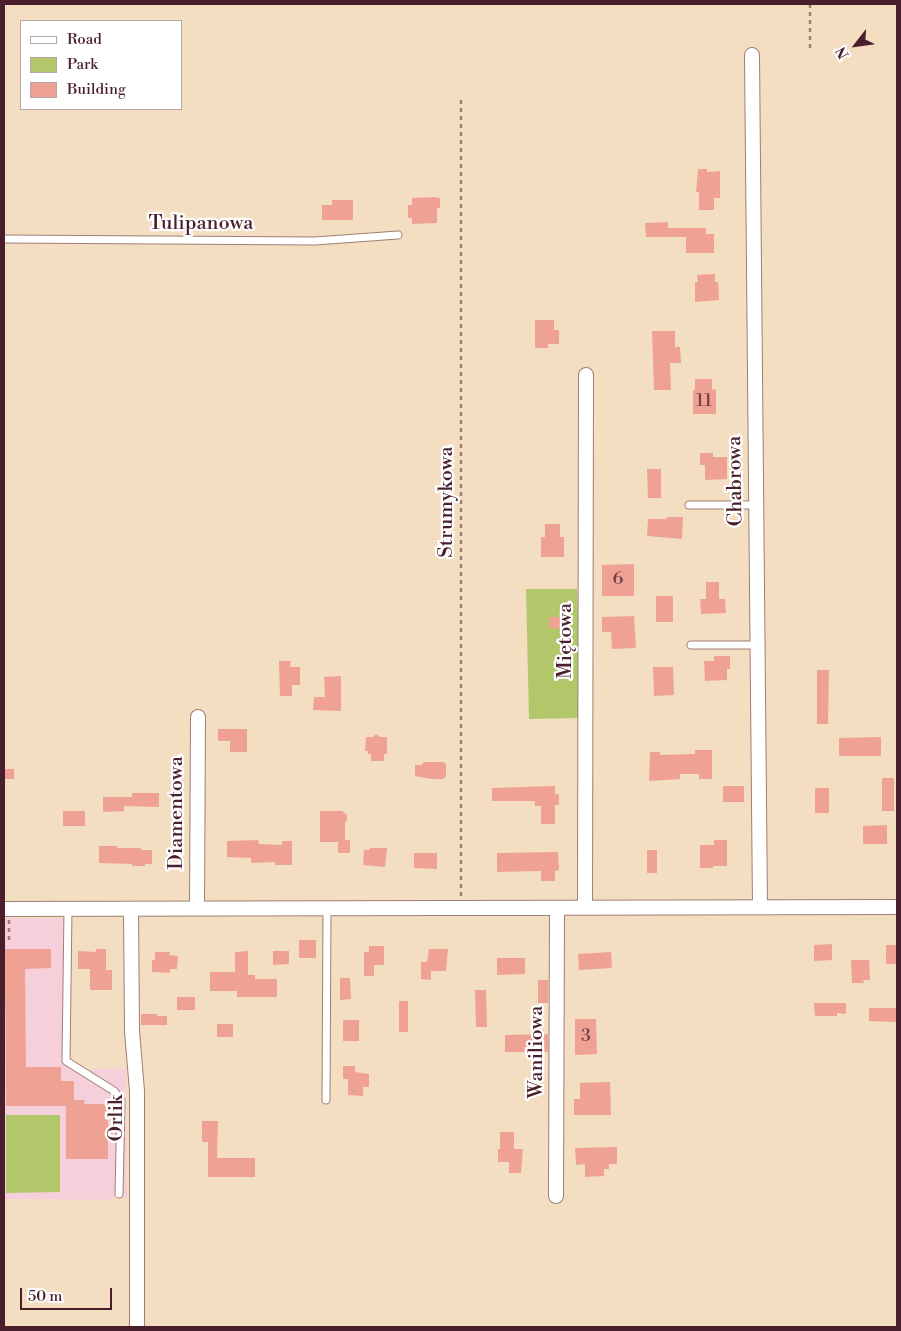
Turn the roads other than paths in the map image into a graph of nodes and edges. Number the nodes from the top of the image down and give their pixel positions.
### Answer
1 (752, 55) dead end
2 (398, 234) dead end
3 (4, 238) edge
4 (586, 375) dead end
5 (689, 505) dead end
6 (756, 505) junction
7 (692, 645) dead end
8 (757, 645) junction
9 (198, 717) dead end
10 (585, 907) junction
11 (760, 907) junction
12 (897, 907) edge
13 (197, 908) junction
14 (327, 908) junction
15 (557, 908) junction
16 (68, 909) junction
17 (131, 909) junction
18 (6, 912) edge
19 (326, 1100) dead end
20 (119, 1194) dead end
21 (556, 1196) dead end
22 (137, 1327) edge

1 - 6 street, Chabrowa
2 - 3 lane, Tulipanowa
4 - 10 street, Miętowa
5 - 6 lane
6 - 8 street, Chabrowa
7 - 8 lane
8 - 11 street, Chabrowa
9 - 13 street, Diamentowa
10 - 11 street
10 - 15 street
11 - 12 street
13 - 14 street
13 - 17 street
14 - 15 street
14 - 19 lane
15 - 21 street, Waniliowa
16 - 17 street
16 - 18 street
16 - 20 lane
17 - 22 street, Orlik

